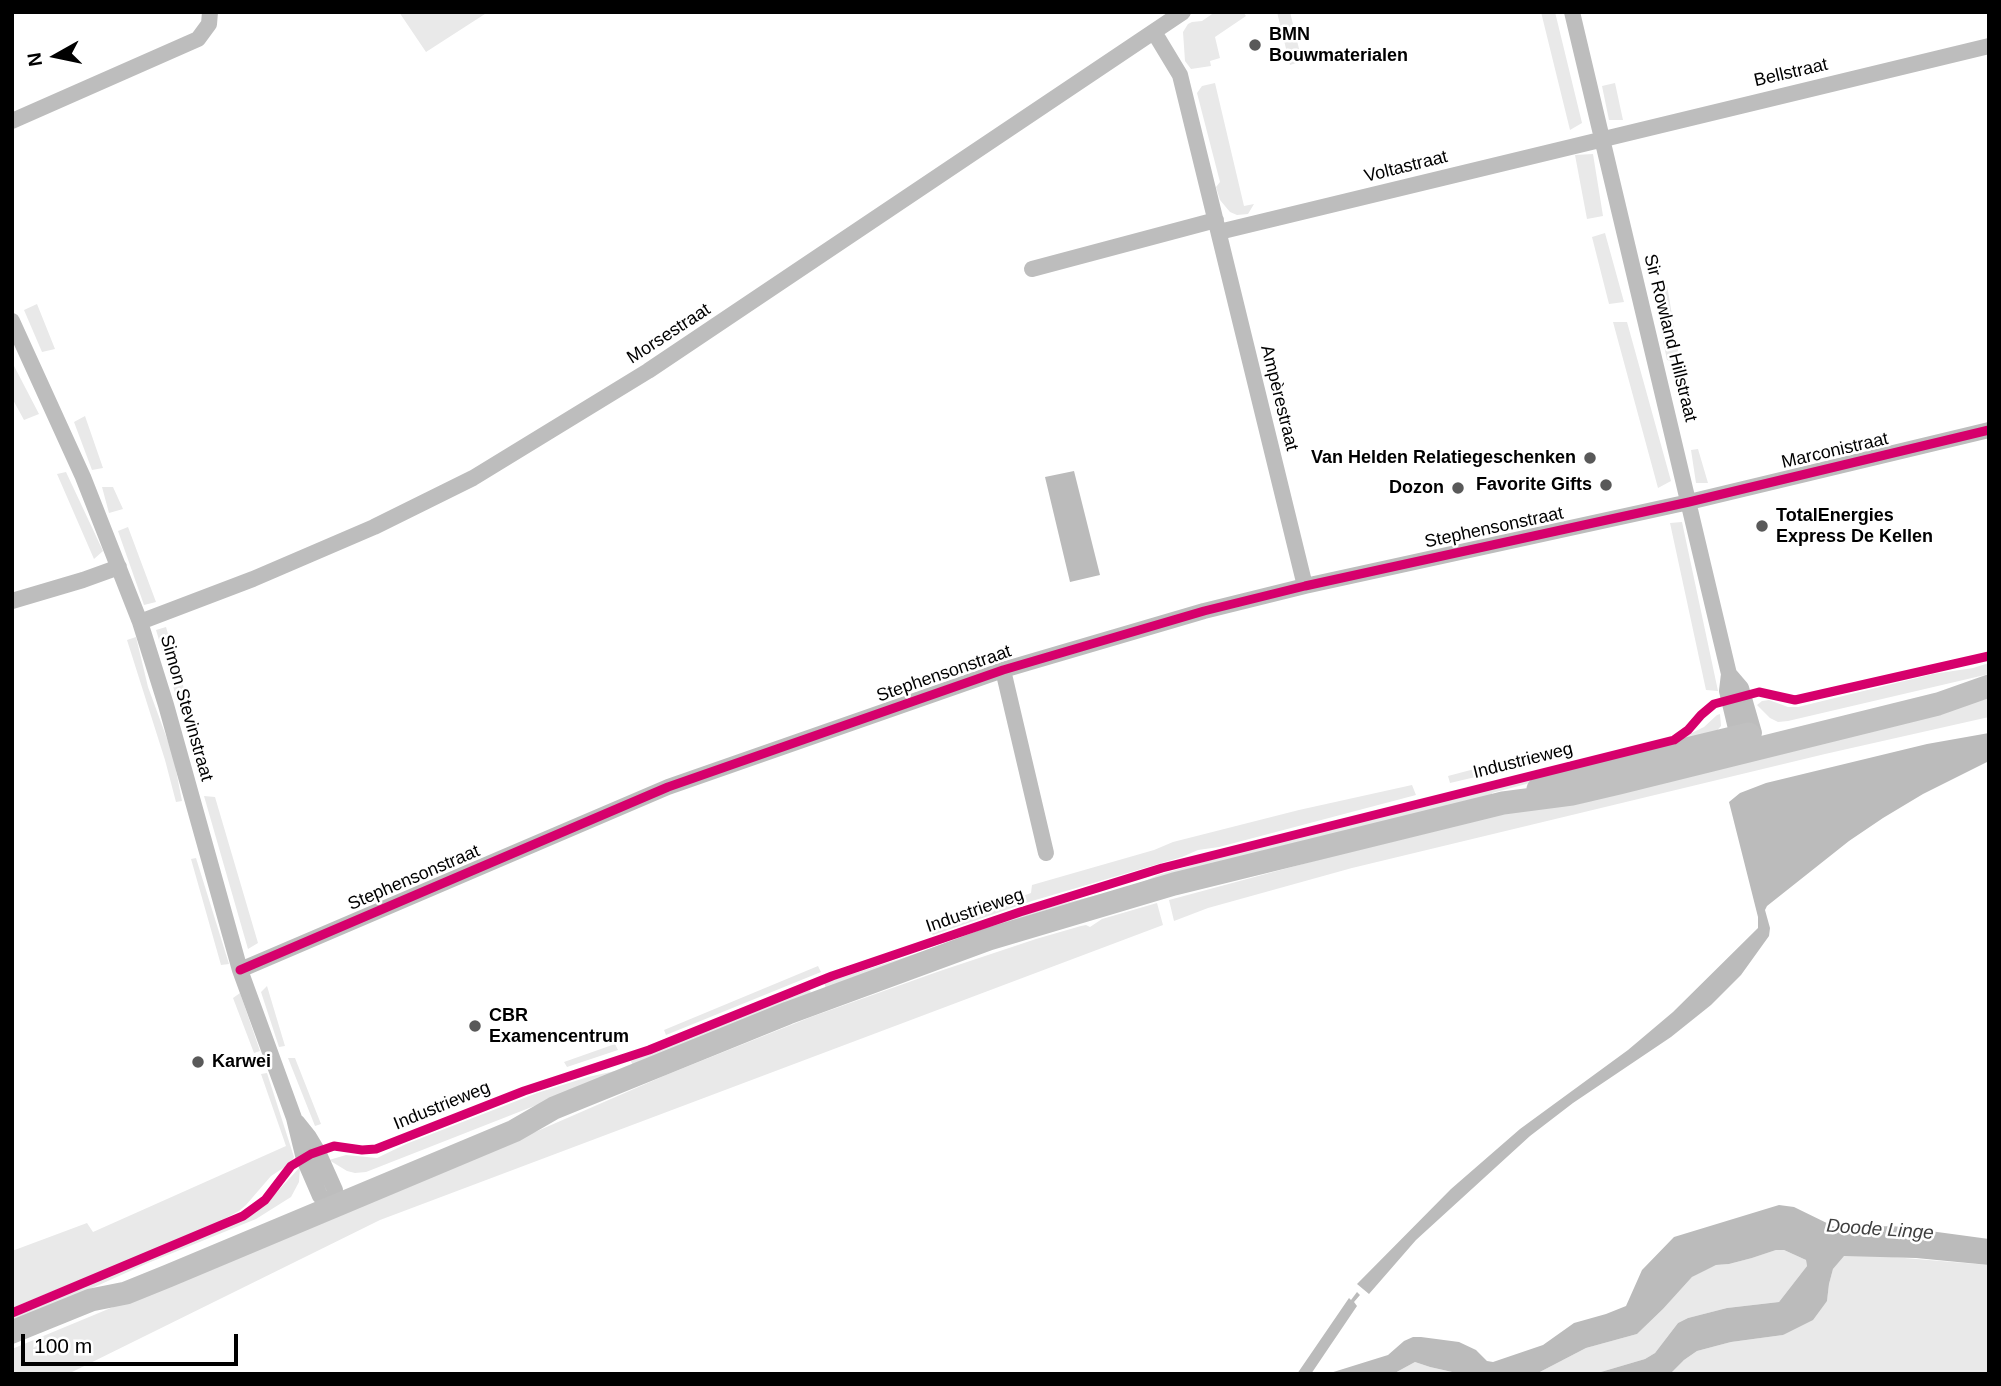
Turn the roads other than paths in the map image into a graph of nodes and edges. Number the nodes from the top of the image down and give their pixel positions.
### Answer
1 (210, 12) edge
2 (1183, 12) edge
3 (1572, 12) edge
4 (1154, 32) junction
5 (1989, 46) edge
6 (12, 121) edge
7 (1602, 139) junction
8 (1217, 226) junction
9 (1032, 269) dead end
10 (12, 321) edge
11 (1989, 430) edge
12 (1689, 502) junction
13 (119, 567) junction
14 (1306, 586) junction
15 (12, 601) edge
16 (141, 622) junction
17 (1003, 670) junction
18 (1989, 684) edge
19 (1746, 740) junction
20 (1046, 853) dead end
21 (240, 970) junction
22 (329, 1198) junction
23 (12, 1332) edge

1 - 6 street
2 - 4 street, Morsestraat
3 - 7 street, Sir Rowland Hillstraat
4 - 8 street, Ampèrestraat
4 - 16 street, Morsestraat
5 - 7 street, Bellstraat
7 - 8 street, Voltastraat
7 - 12 street, Sir Rowland Hillstraat
8 - 9 street
8 - 14 street, Ampèrestraat
10 - 13 street, Simon Stevinstraat
11 - 12 street, Marconistraat
12 - 14 street, Stephensonstraat
12 - 19 street, Sir Rowland Hillstraat
13 - 15 street
13 - 16 street, Simon Stevinstraat
14 - 17 street, Stephensonstraat
16 - 21 street, Simon Stevinstraat
17 - 20 street, Stephensonstraat
17 - 21 street, Stephensonstraat
18 - 19 main road, Industrieweg
19 - 22 main road, Industrieweg
21 - 22 street, Simon Stevinstraat
22 - 23 main road, Industrieweg

